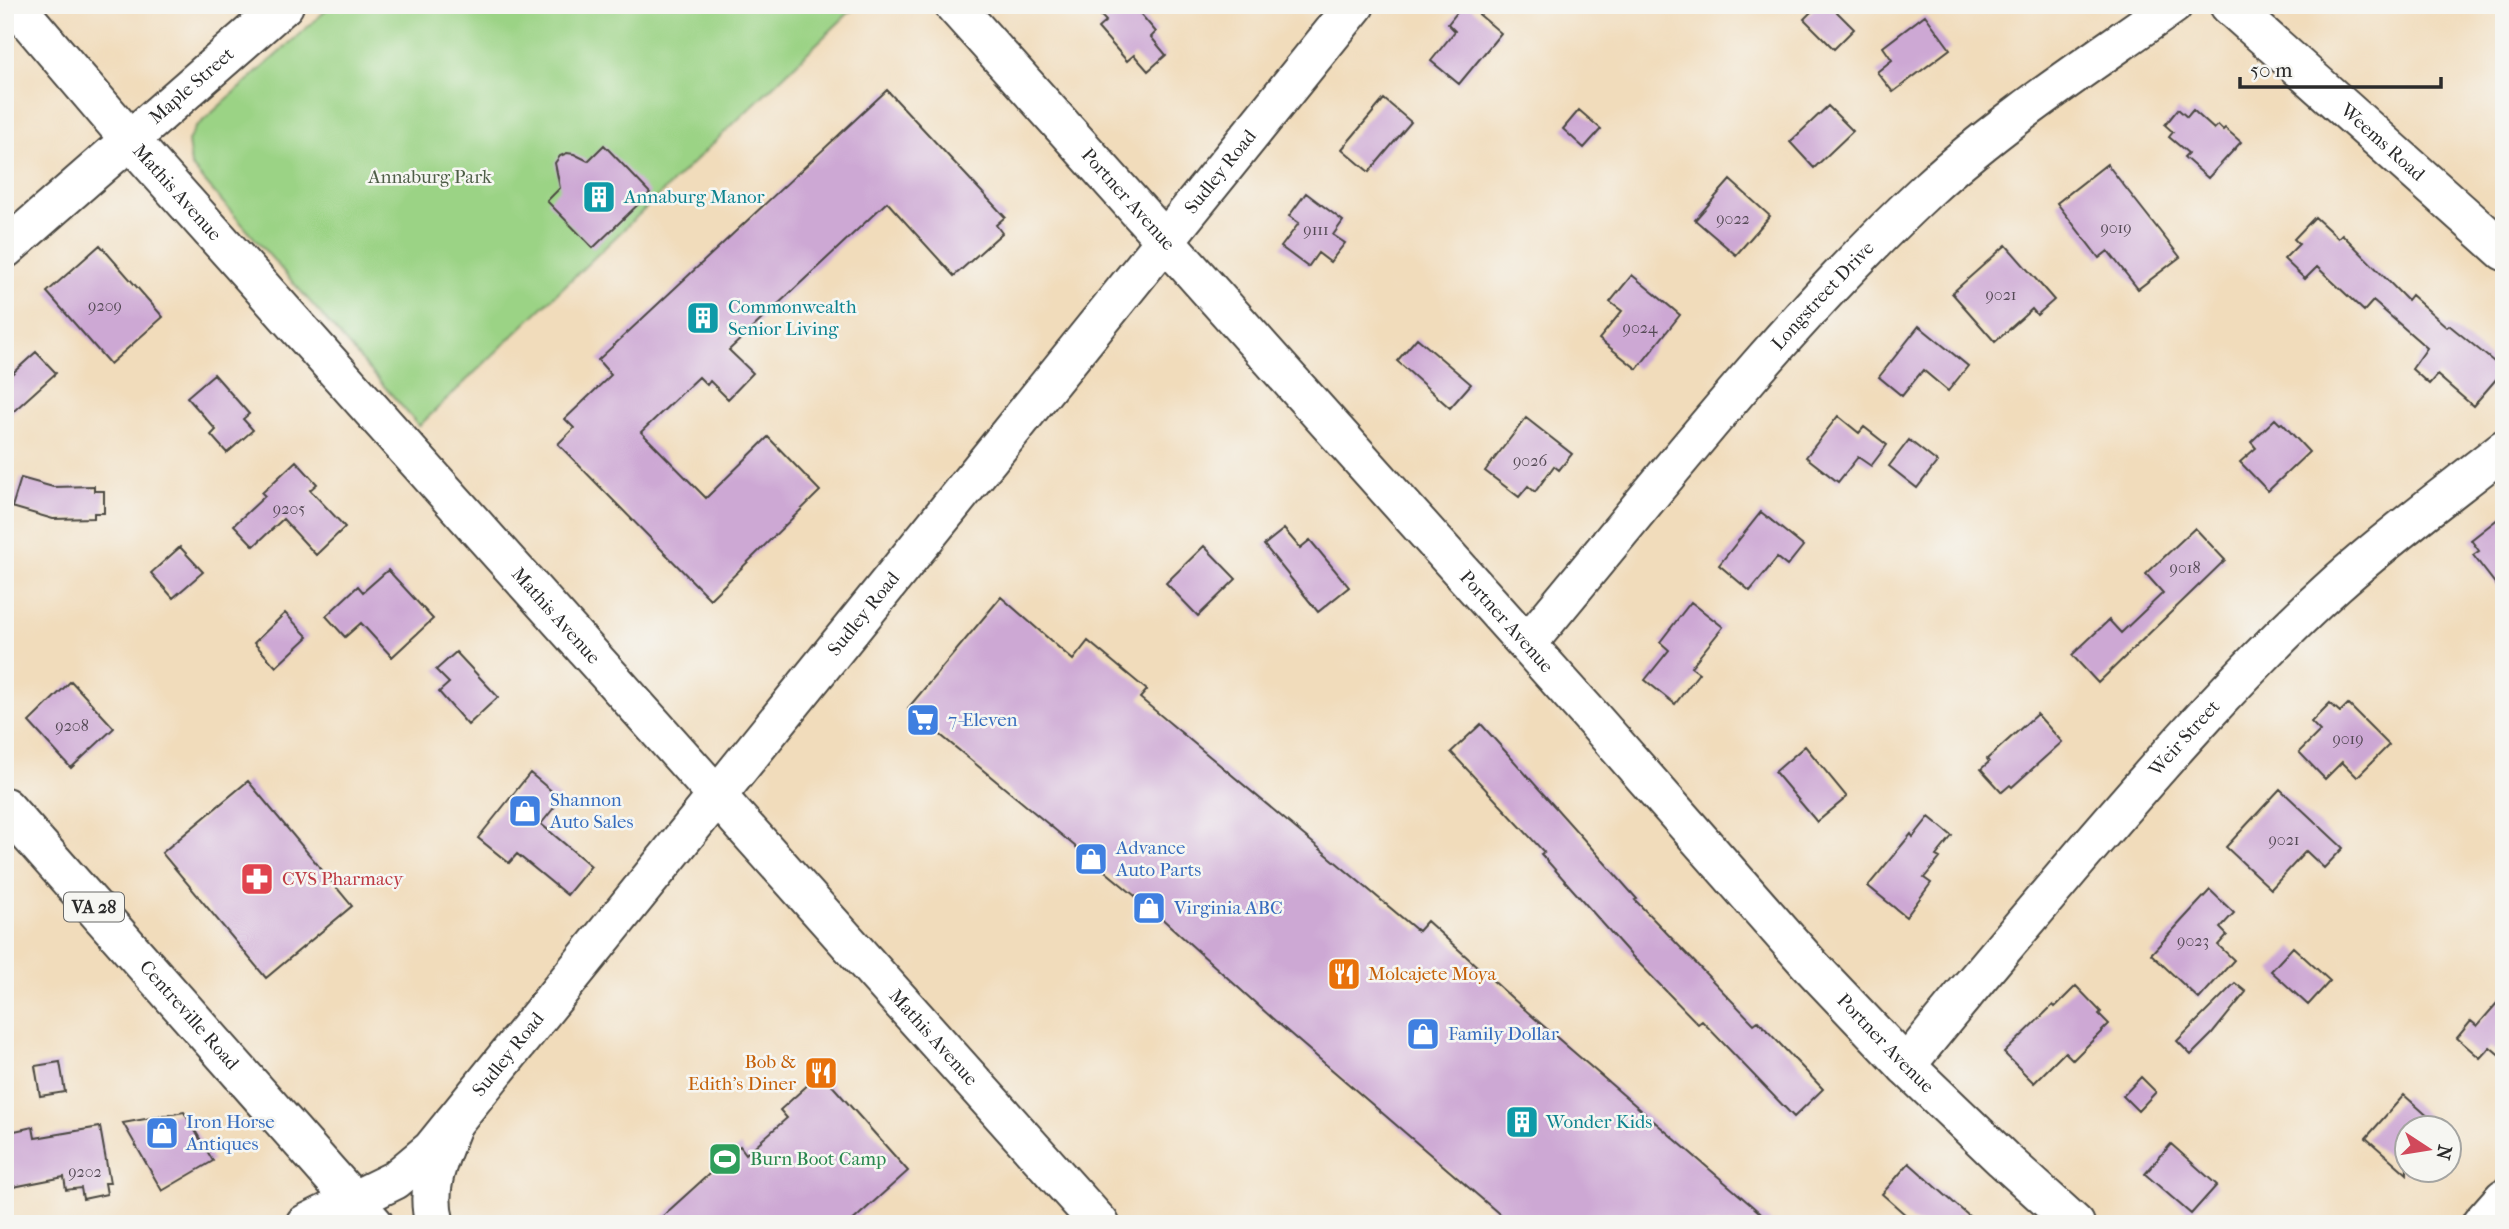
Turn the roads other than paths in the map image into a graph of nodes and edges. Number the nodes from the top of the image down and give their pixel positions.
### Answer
1 (15, 5) edge
2 (284, 5) edge
3 (954, 5) edge
4 (1356, 5) edge
5 (2173, 5) edge
6 (2229, 5) edge
7 (130, 140) junction
8 (1165, 240) junction
9 (5, 249) edge
10 (2504, 251) edge
11 (2504, 449) edge
12 (1527, 644) junction
13 (717, 796) junction
14 (5, 807) edge
15 (1906, 1066) junction
16 (453, 1123) junction
17 (2504, 1198) edge
18 (364, 1213) edge
19 (305, 1224) edge
20 (435, 1224) edge
21 (1100, 1224) edge
22 (2075, 1224) edge
23 (2481, 1224) edge

1 - 7 main road, Mathis Avenue
2 - 7 main road, Maple Street
3 - 8 main road, Portner Avenue
4 - 8 main road, Sudley Road
5 - 12 main road, Longstreet Drive
6 - 10 main road, Weems Road
7 - 9 main road, Maple Street
7 - 13 main road, Mathis Avenue
8 - 12 main road, Portner Avenue
8 - 13 main road, Sudley Road
11 - 15 main road, Weir Street
12 - 15 main road, Portner Avenue
13 - 16 main road, Sudley Road
13 - 21 main road, Mathis Avenue
14 - 18 main road, Centreville Road / VA 28
15 - 22 main road, Portner Avenue
16 - 18 main road, Sudley Road
16 - 20 main road
17 - 23 main road
18 - 19 main road, Sudley Road

